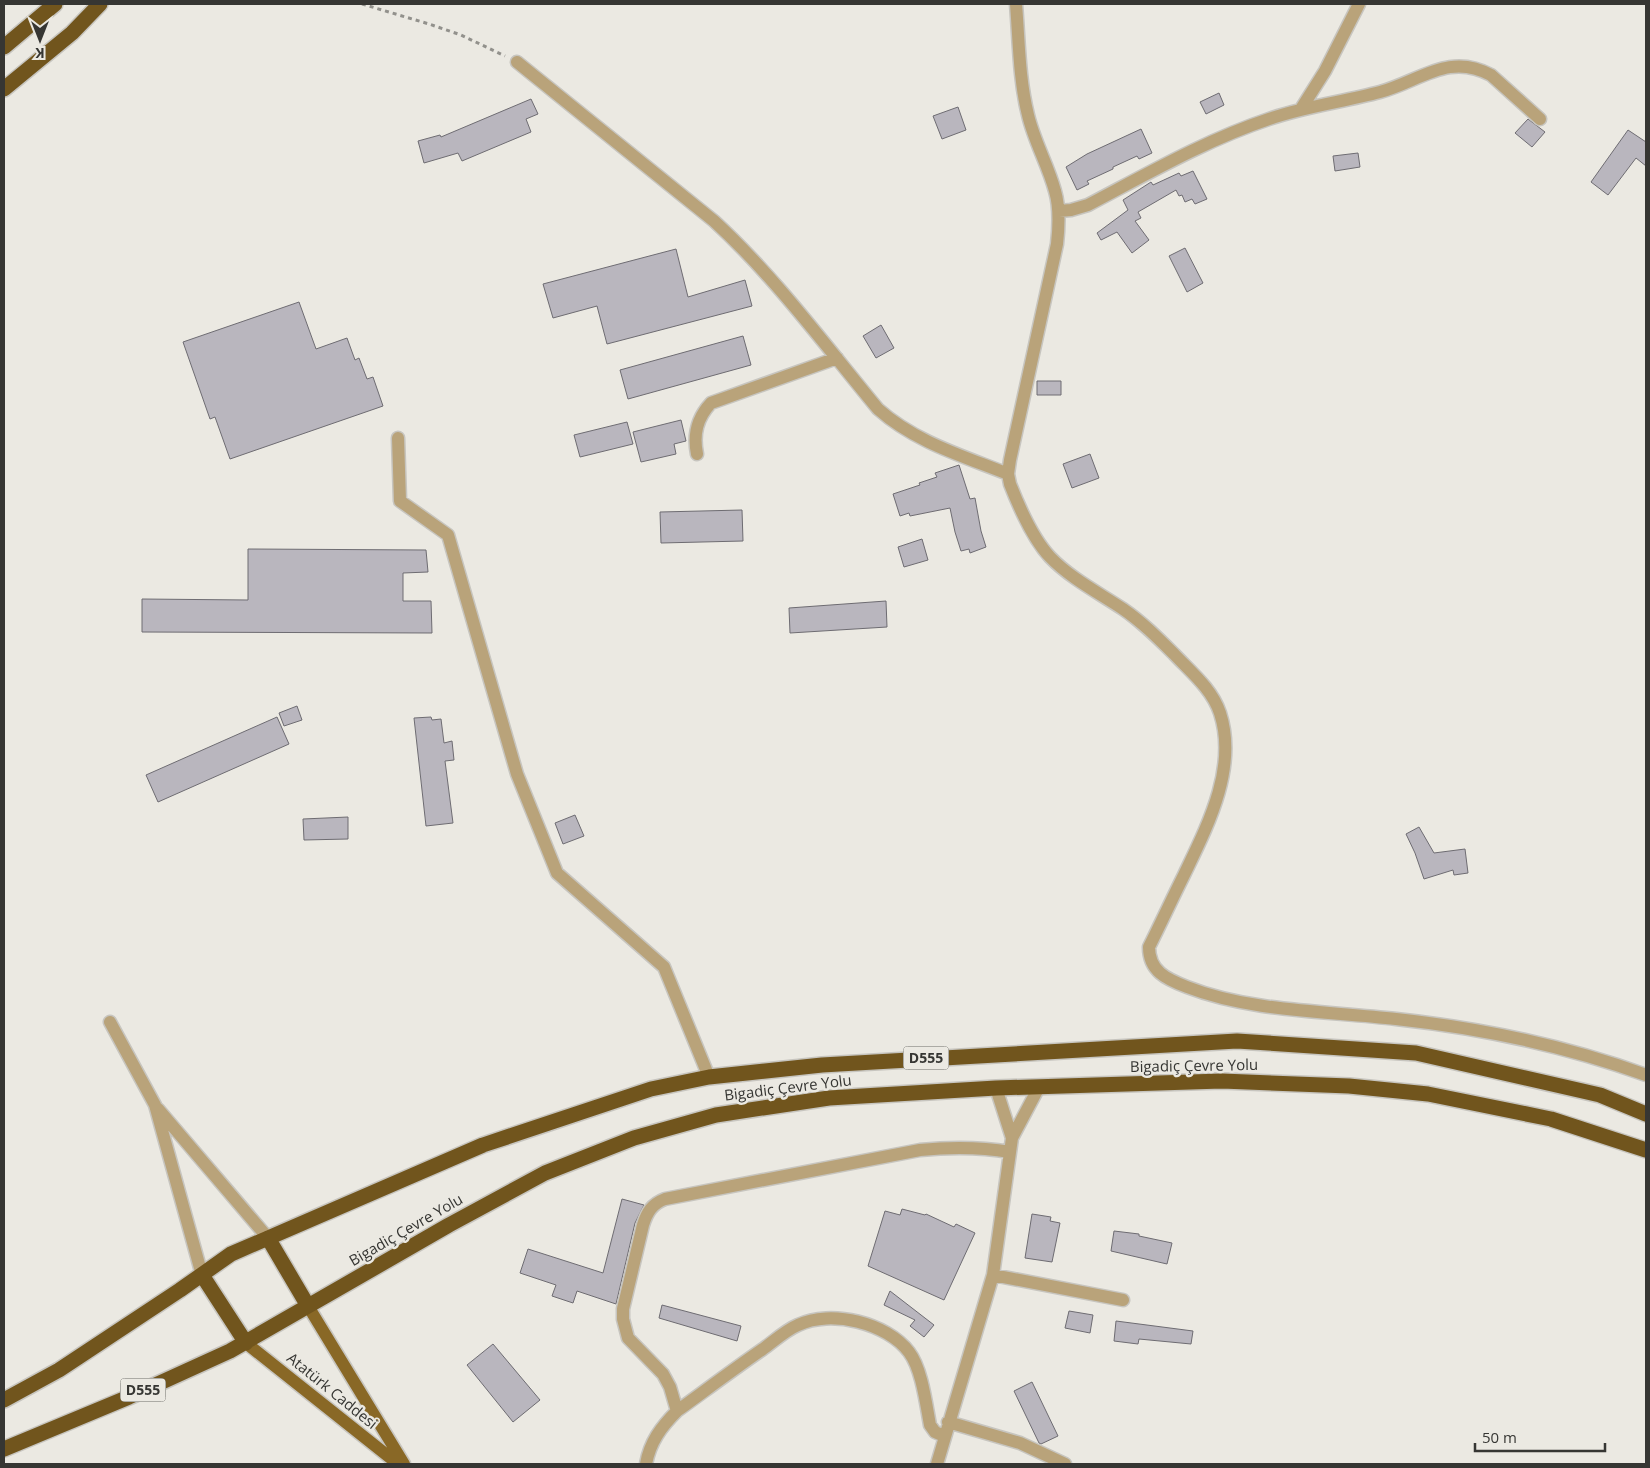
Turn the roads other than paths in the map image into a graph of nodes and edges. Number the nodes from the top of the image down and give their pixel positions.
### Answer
1 (56, 4) edge
2 (100, 4) edge
3 (1016, 4) edge
4 (1359, 4) edge
5 (4, 47) edge
6 (516, 62) road end
7 (4, 89) edge
8 (1301, 109) junction
9 (1540, 119) dead end
10 (1059, 211) junction
11 (837, 358) junction
12 (398, 438) dead end
13 (697, 454) dead end
14 (1008, 474) junction
15 (110, 1022) dead end
16 (1646, 1075) edge
17 (709, 1077) junction
18 (1039, 1087) junction
19 (996, 1088) junction
20 (155, 1105) junction
21 (1646, 1114) edge
22 (1012, 1138) junction
23 (1646, 1150) edge
24 (1010, 1152) junction
25 (268, 1238) junction
26 (202, 1274) junction
27 (992, 1275) junction
28 (1123, 1300) dead end
29 (308, 1306) junction
30 (246, 1343) junction
31 (4, 1400) edge
32 (677, 1411) junction
33 (948, 1422) junction
34 (944, 1436) junction
35 (4, 1449) edge
36 (398, 1464) edge
37 (404, 1464) edge
38 (646, 1464) edge
39 (937, 1464) edge
40 (1065, 1464) edge

1 - 5 highway
2 - 7 highway
3 - 10 street
4 - 8 street
6 - 11 street
8 - 9 street
8 - 10 street
10 - 14 street
11 - 13 street
11 - 14 street
12 - 17 street
14 - 16 street
15 - 20 street
17 - 21 highway, Bigadiç Çevre Yolu / D555
17 - 25 highway, Bigadiç Çevre Yolu / D555
18 - 19 highway, Bigadiç Çevre Yolu / D555
18 - 22 street
18 - 23 highway, Bigadiç Çevre Yolu / D555
19 - 22 street
19 - 29 highway, Bigadiç Çevre Yolu / D555
20 - 25 street
20 - 26 street
22 - 24 street
24 - 27 street
24 - 32 street
25 - 26 highway, Bigadiç Çevre Yolu / D555
25 - 29 highway
26 - 30 highway
26 - 31 highway, Bigadiç Çevre Yolu / D555
27 - 28 street
27 - 33 street
29 - 30 highway, Bigadiç Çevre Yolu / D555
29 - 37 main road, Atatürk Caddesi
30 - 35 highway, Bigadiç Çevre Yolu / D555
30 - 36 main road, Atatürk Caddesi
32 - 34 street
32 - 38 street
33 - 34 street
33 - 40 street
34 - 39 street

